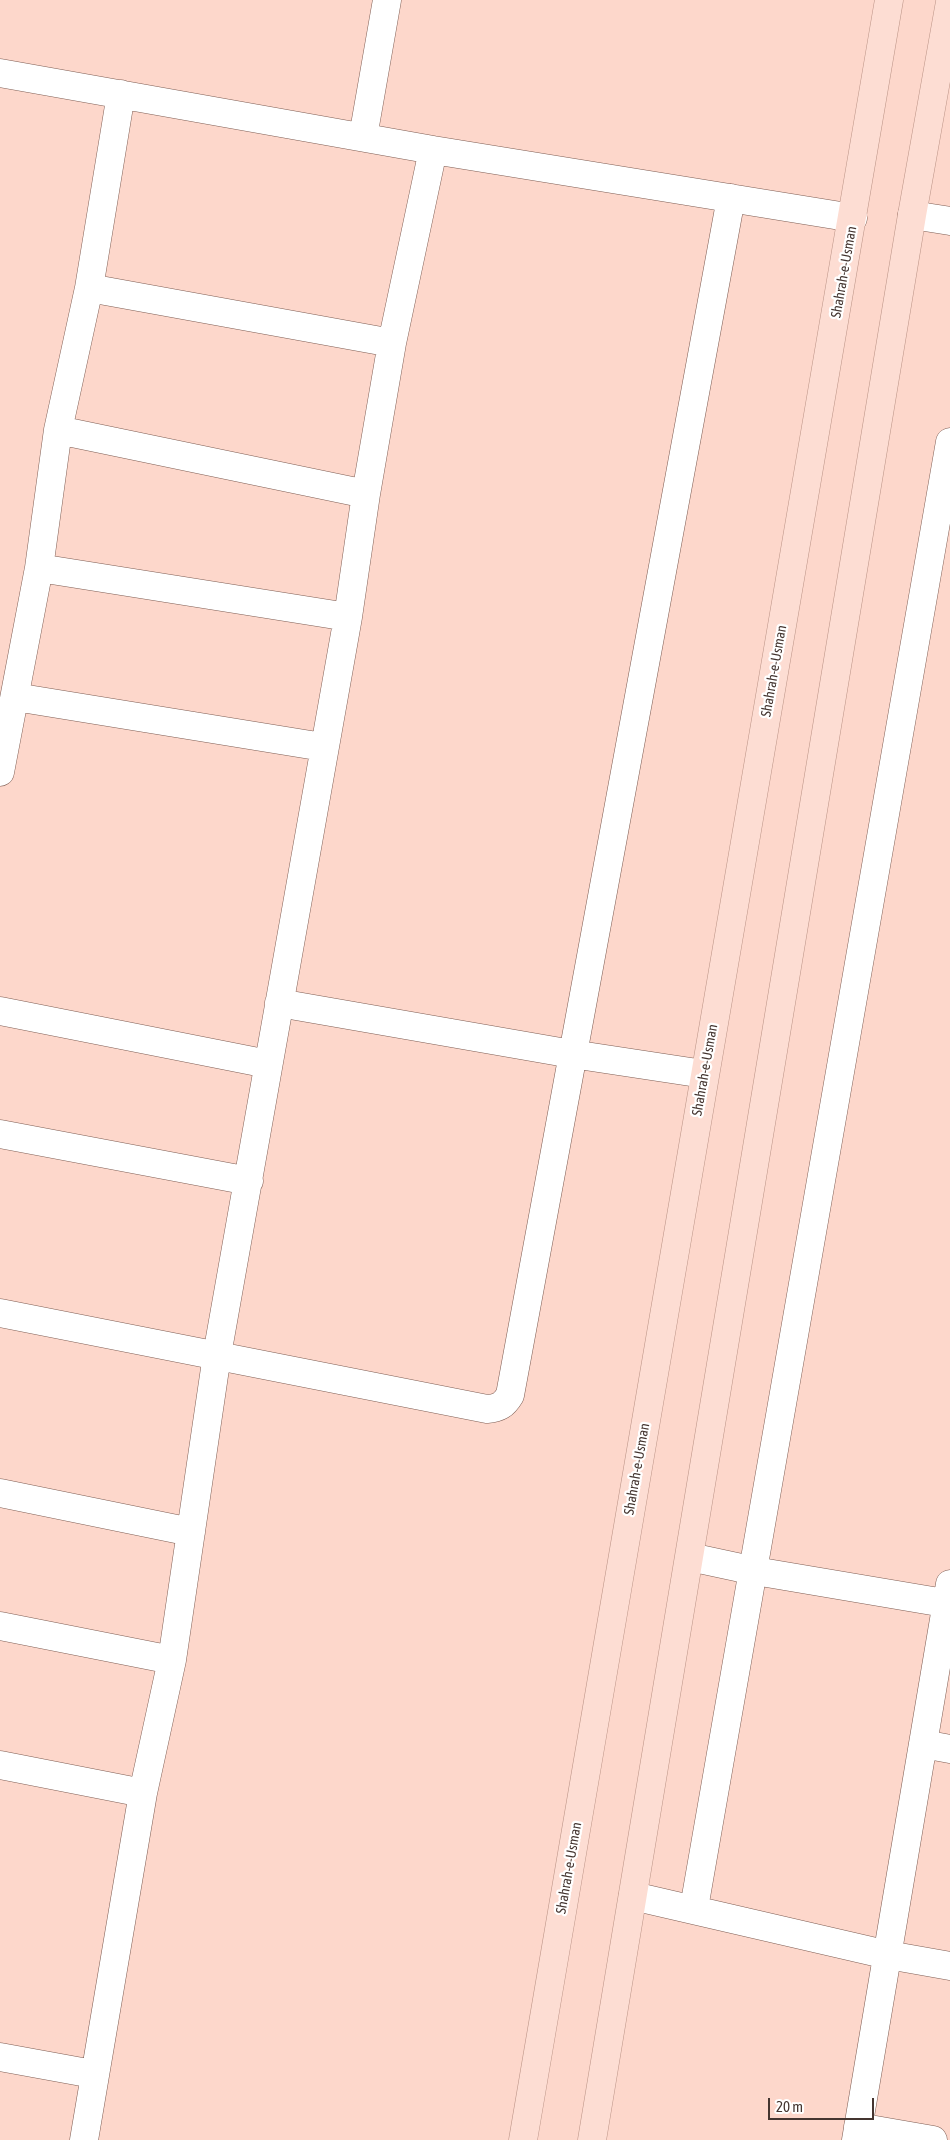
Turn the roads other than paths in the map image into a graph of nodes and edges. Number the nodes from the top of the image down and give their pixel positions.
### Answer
1 (387, 0) edge
2 (889, 0) edge
3 (950, 2) edge
4 (0, 72) edge
5 (121, 94) junction
6 (363, 137) junction
7 (433, 150) junction
8 (731, 198) junction
9 (912, 214) junction
10 (853, 218) junction
11 (950, 221) edge
12 (89, 288) junction
13 (392, 343) junction
14 (58, 430) junction
15 (950, 442) edge
16 (366, 494) junction
17 (38, 568) junction
18 (348, 617) junction
19 (15, 697) junction
20 (323, 747) junction
21 (0, 772) edge
22 (279, 1003) junction
23 (0, 1010) edge
24 (572, 1054) junction
25 (268, 1064) junction
26 (704, 1074) junction
27 (0, 1134) edge
28 (249, 1180) junction
29 (0, 1313) edge
30 (217, 1355) junction
31 (0, 1493) edge
32 (192, 1532) junction
33 (690, 1557) junction
34 (755, 1571) junction
35 (949, 1597) edge
36 (0, 1626) edge
37 (172, 1660) junction
38 (923, 1744) junction
39 (950, 1749) edge
40 (0, 1765) edge
41 (143, 1793) junction
42 (633, 1896) junction
43 (694, 1908) junction
44 (888, 1955) junction
45 (950, 1966) edge
46 (0, 2057) edge
47 (94, 2074) junction
48 (857, 2134) edge
49 (84, 2140) edge
50 (523, 2140) edge
51 (592, 2140) edge
52 (933, 2140) edge

1 - 6 street
2 - 10 main road, Shahrah-e-Usman
3 - 9 main road
4 - 5 street
5 - 6 street
5 - 12 street
6 - 7 street
7 - 8 street
7 - 13 street
8 - 10 street
8 - 24 street
9 - 11 street
9 - 33 main road
10 - 26 main road, Shahrah-e-Usman
12 - 13 street
12 - 14 street
13 - 16 street
14 - 16 street
14 - 17 street
15 - 34 street
16 - 18 street
17 - 18 street
17 - 19 street
18 - 20 street
19 - 20 street
19 - 21 street
20 - 22 street
22 - 24 street
22 - 25 street
23 - 25 street
24 - 26 street
24 - 30 street
25 - 28 street
26 - 50 main road, Shahrah-e-Usman
27 - 28 street
28 - 30 street
29 - 30 street
30 - 32 street
31 - 32 street
32 - 37 street
33 - 34 street
33 - 42 main road
34 - 35 street
34 - 43 street
35 - 38 street
36 - 37 street
37 - 41 street
38 - 39 street
38 - 44 street
40 - 41 street
41 - 47 street
42 - 43 street
42 - 51 main road
43 - 44 street
44 - 45 street
44 - 48 street
46 - 47 street
47 - 49 street
48 - 52 street

